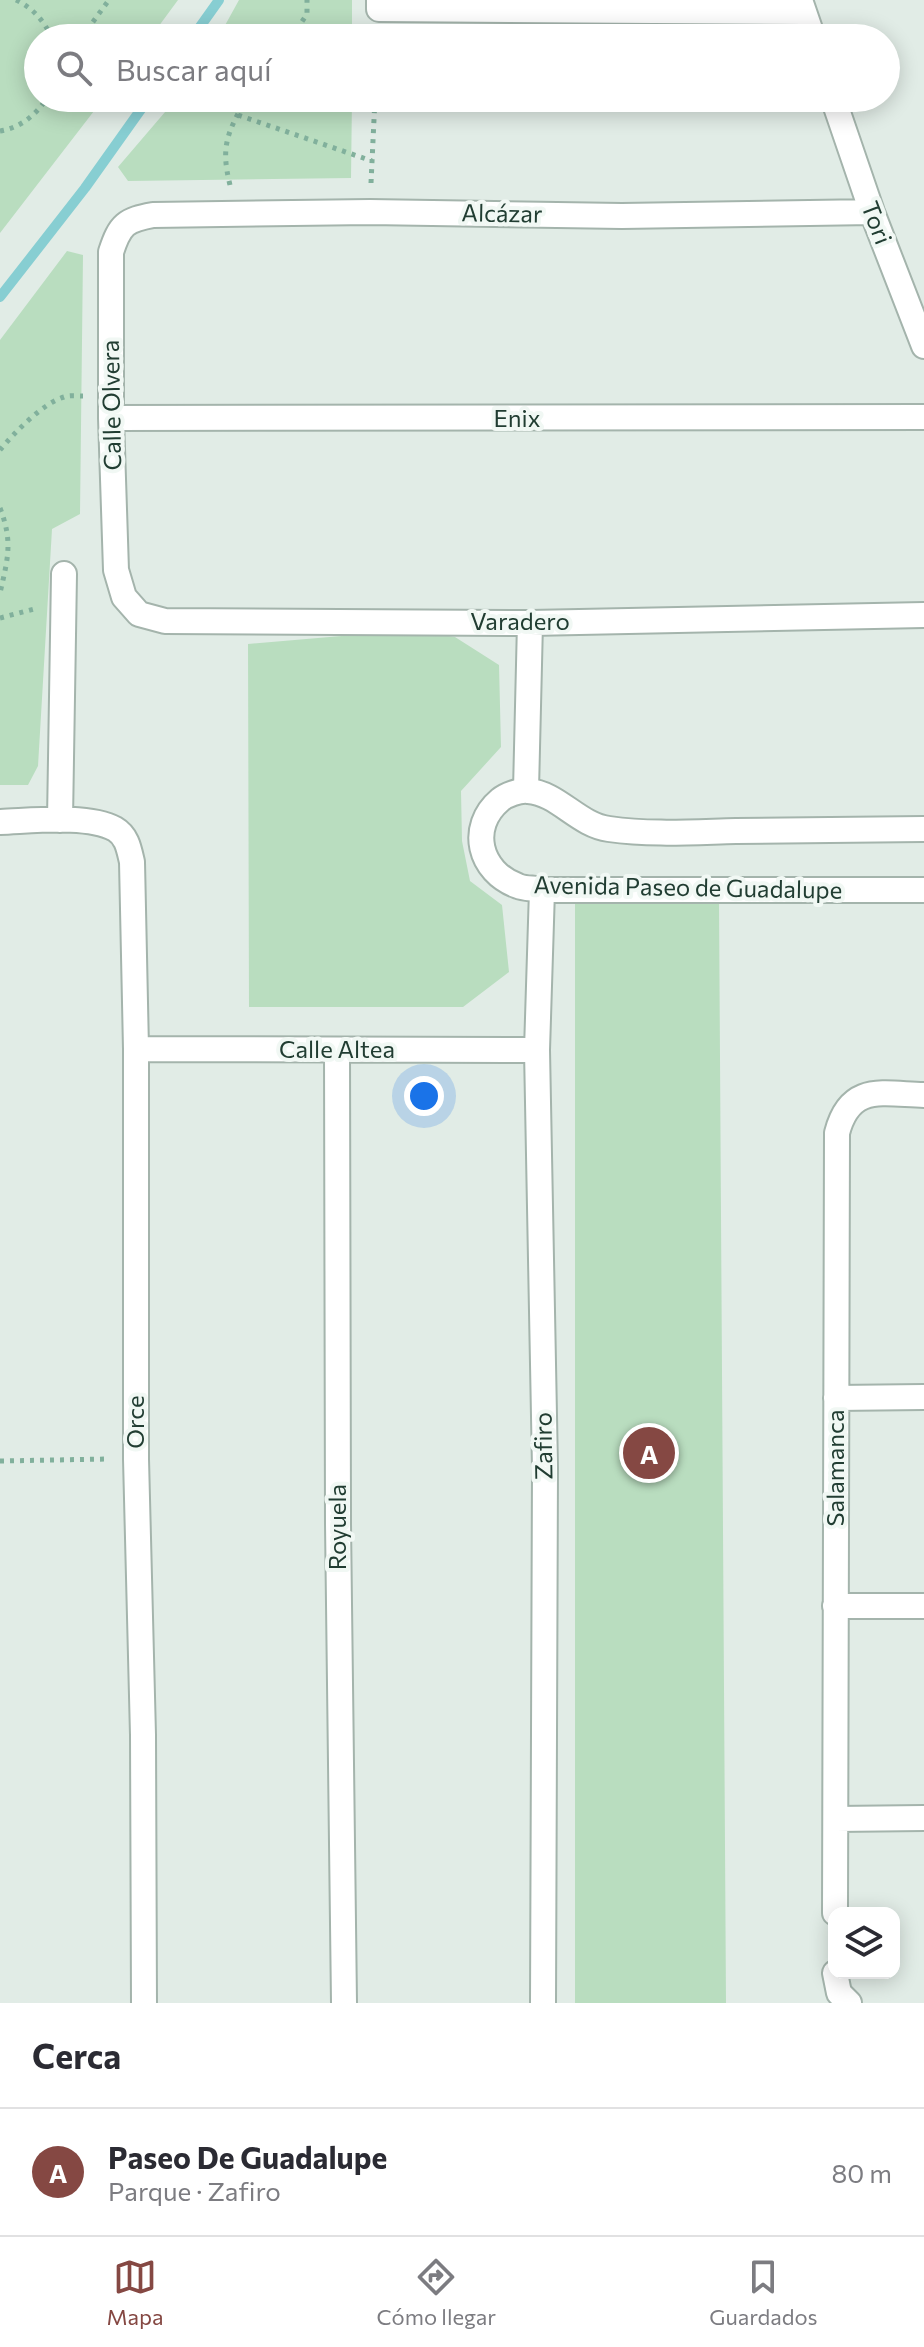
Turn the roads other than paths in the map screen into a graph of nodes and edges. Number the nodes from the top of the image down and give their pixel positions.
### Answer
1 (379, 5) edge
2 (802, 6) edge
3 (838, 112) edge
4 (872, 212) junction
5 (132, 219) joint
6 (924, 346) edge
7 (111, 406) junction
8 (924, 417) edge
9 (64, 574) dead end
10 (124, 597) joint
11 (924, 615) edge
12 (530, 623) junction
13 (526, 790) junction
14 (60, 820) junction
15 (0, 822) edge
16 (924, 829) edge
17 (542, 890) junction
18 (924, 890) edge
19 (136, 1049) junction
20 (337, 1050) junction
21 (537, 1050) junction
22 (924, 1095) edge
23 (924, 1397) edge
24 (836, 1398) junction
25 (835, 1606) junction
26 (924, 1606) edge
27 (924, 1818) edge
28 (836, 1819) junction
29 (835, 1907) edge
30 (836, 1979) edge
31 (144, 2003) edge
32 (344, 2003) edge
33 (543, 2003) edge
34 (849, 2003) edge

1 - 2 street
3 - 4 street, Tori
4 - 5 street, Alcázar
4 - 6 street, Tori
5 - 7 street, Calle Olvera
7 - 8 street, Enix
7 - 10 street, Calle Olvera
9 - 14 street
10 - 12 street, Varadero
11 - 12 street, Varadero
12 - 13 street
13 - 16 street
13 - 17 street, Avenida Paseo de Guadalupe
14 - 15 street
14 - 19 street, Orce
17 - 18 street, Avenida Paseo de Guadalupe
17 - 21 street, Zafiro
19 - 20 street, Calle Altea
19 - 31 street, Orce
20 - 21 street, Calle Altea
20 - 32 street, Royuela
21 - 33 street, Zafiro
22 - 24 street, Salamanca
23 - 24 street
24 - 25 street, Salamanca
25 - 26 street
25 - 28 street, Salamanca
27 - 28 street
28 - 29 street, Salamanca
30 - 34 street

